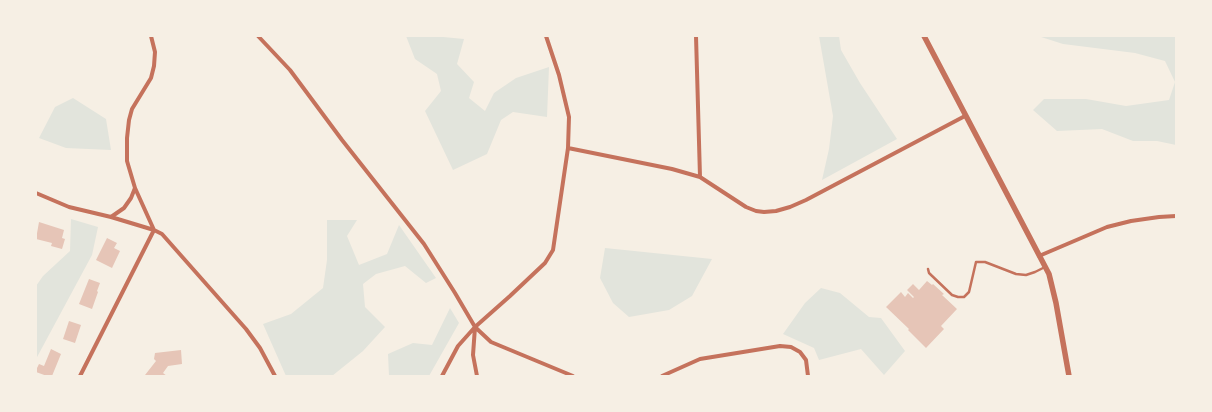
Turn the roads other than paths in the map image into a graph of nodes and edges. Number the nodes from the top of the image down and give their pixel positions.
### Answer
1 (151, 36) edge
2 (258, 36) edge
3 (546, 36) edge
4 (696, 36) edge
5 (924, 36) edge
6 (966, 116) junction
7 (568, 148) junction
8 (700, 177) junction
9 (135, 188) junction
10 (36, 193) edge
11 (1176, 216) edge
12 (111, 217) junction
13 (154, 230) junction
14 (1039, 256) junction
15 (1045, 267) junction
16 (928, 269) dead end
17 (474, 327) junction
18 (668, 375) edge
19 (80, 376) edge
20 (275, 376) edge
21 (442, 376) edge
22 (477, 376) edge
23 (573, 376) edge
24 (662, 376) edge
25 (808, 376) edge
26 (1069, 376) edge

1 - 9 street
2 - 17 street
3 - 7 street
4 - 8 street
5 - 6 street
6 - 8 street
6 - 14 street
7 - 8 street
7 - 17 street
9 - 12 street
9 - 13 street
10 - 12 street
11 - 14 street
12 - 13 street
13 - 19 street
13 - 20 street
14 - 15 street
15 - 16 lane
15 - 26 street
17 - 21 street
17 - 22 street
17 - 23 street
18 - 24 street
18 - 25 street

